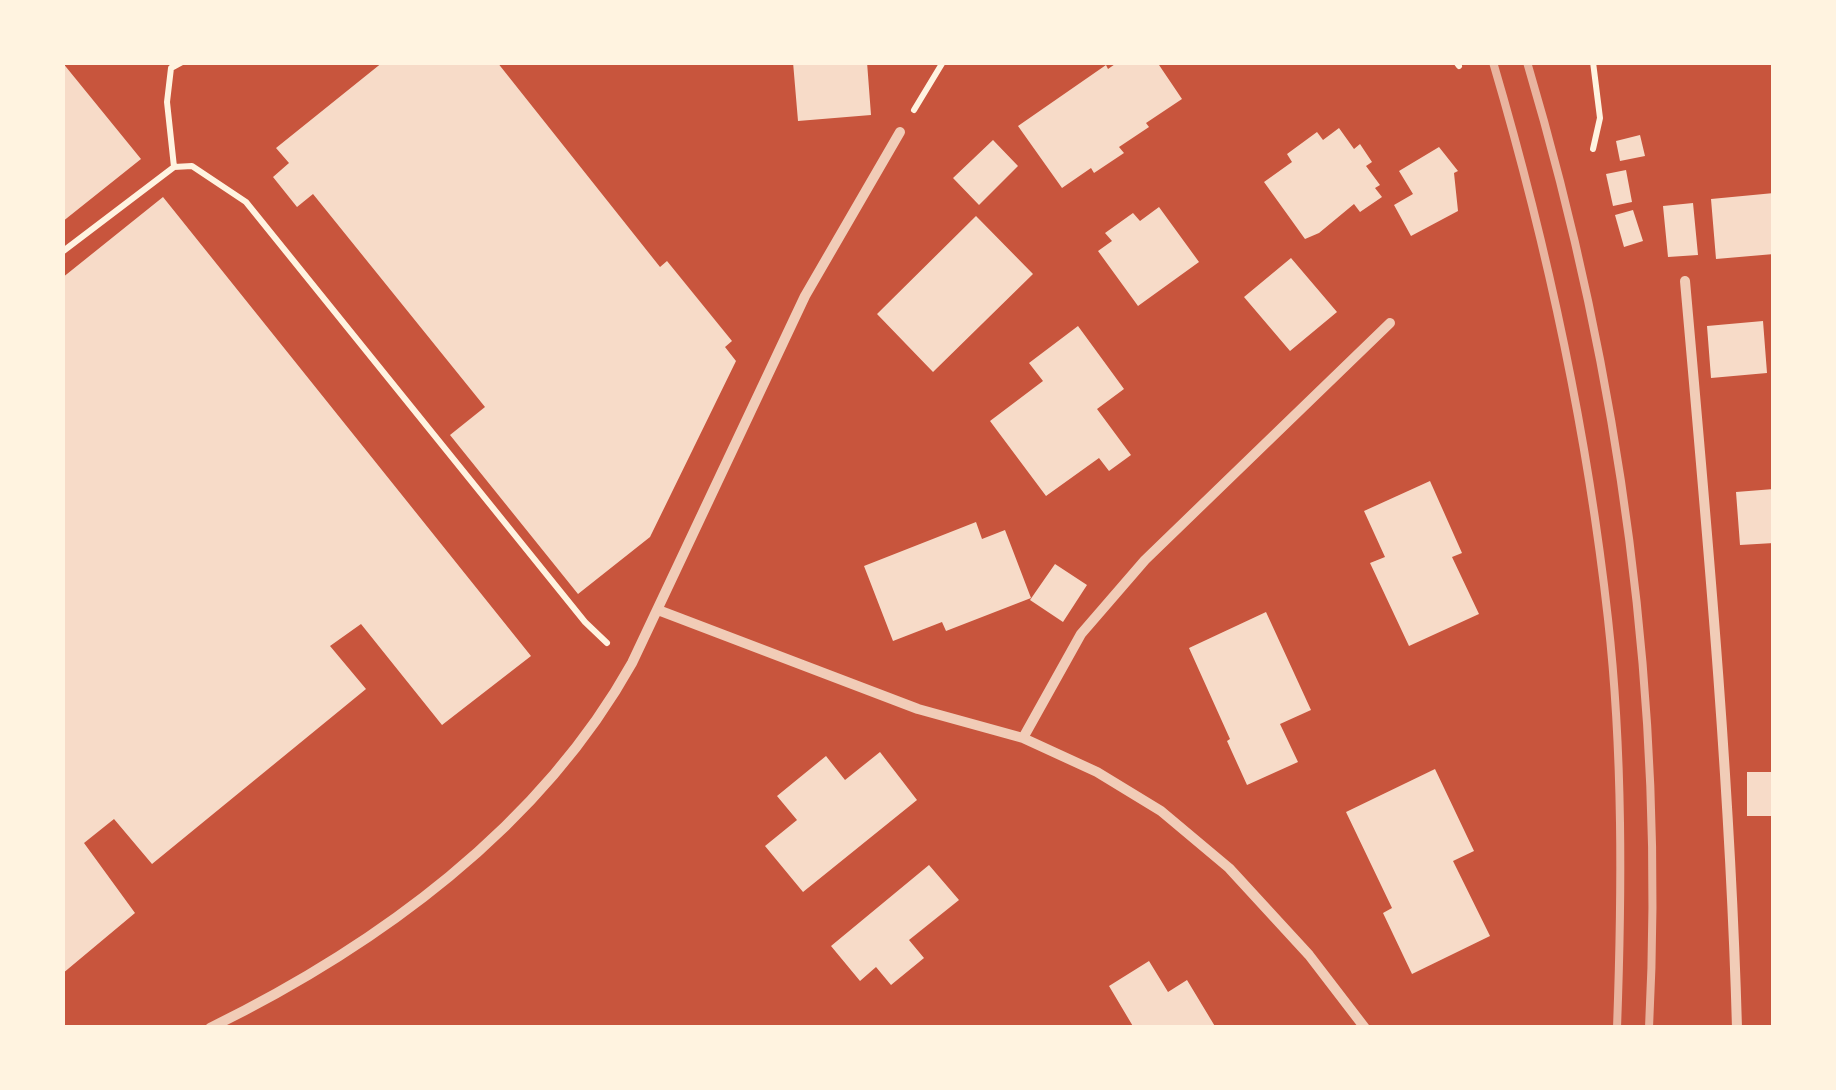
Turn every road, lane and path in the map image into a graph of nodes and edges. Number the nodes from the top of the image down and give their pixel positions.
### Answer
1 (182, 62) edge
2 (943, 62) edge
3 (1594, 62) edge
4 (900, 132) joint
5 (1592, 149) dead end
6 (174, 167) junction
7 (62, 252) edge
8 (1685, 281) dead end
9 (1390, 323) dead end
10 (658, 610) junction
11 (632, 663) junction
12 (1023, 738) junction
13 (210, 1028) edge
14 (1365, 1028) edge
15 (1737, 1028) edge

1 - 6 path
2 - 4 path
3 - 5 path
4 - 10 street
6 - 7 path
6 - 11 path
8 - 15 street
9 - 12 street
10 - 11 street
10 - 12 street
11 - 13 street
12 - 14 street

